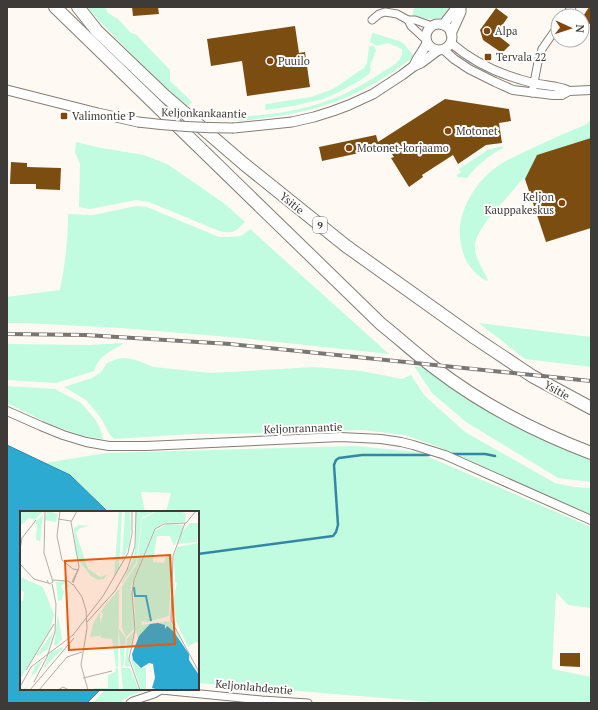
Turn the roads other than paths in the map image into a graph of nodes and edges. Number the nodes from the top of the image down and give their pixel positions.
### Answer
1 (55, 7) edge
2 (78, 7) edge
3 (457, 7) edge
4 (461, 7) edge
5 (372, 20) dead end
6 (408, 20) junction
7 (443, 25) junction
8 (432, 26) junction
9 (451, 38) junction
10 (550, 38) edge
11 (426, 42) junction
12 (440, 50) junction
13 (414, 66) junction
14 (534, 83) junction
15 (7, 90) edge
16 (591, 90) edge
17 (569, 91) junction
18 (532, 93) junction
19 (591, 408) edge
20 (7, 411) edge
21 (591, 453) edge
22 (591, 520) edge
23 (130, 703) edge
24 (308, 703) edge

1 - 21 highway
2 - 19 highway, Ysitie / 9
3 - 7 main road
4 - 9 main road
5 - 6 street
6 - 8 street
6 - 11 street
7 - 8 main road
7 - 9 main road
8 - 11 main road
9 - 12 main road
9 - 14 street
10 - 14 street
11 - 12 main road
11 - 13 main road, Keljonkankaantie
12 - 13 main road, Keljonkankaantie
12 - 18 street
13 - 15 main road, Keljonkankaantie, bridge
14 - 17 street
14 - 18 street
16 - 17 street
17 - 18 street
20 - 22 street, Keljonrannantie
23 - 24 street, Keljonlahdentie

